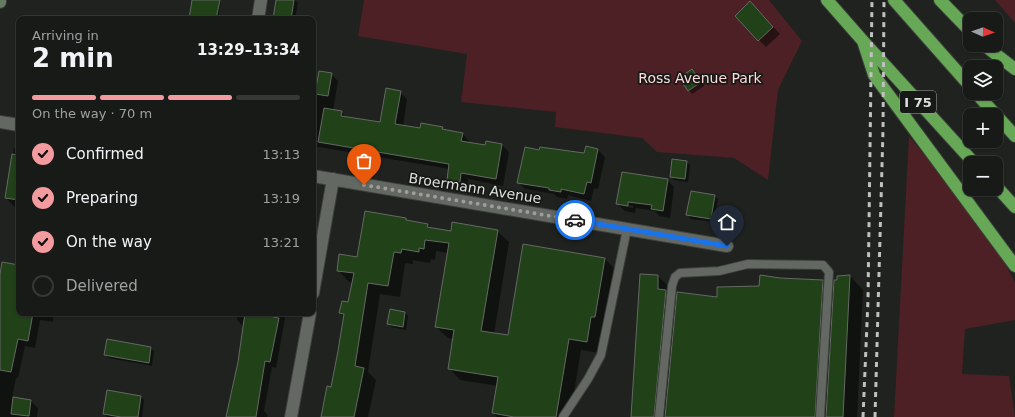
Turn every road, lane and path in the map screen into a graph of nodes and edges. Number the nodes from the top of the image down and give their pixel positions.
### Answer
1 (261, 0) edge
2 (827, 0) edge
3 (894, 0) edge
4 (940, 0) edge
5 (258, 16) edge
6 (963, 25) edge
7 (863, 41) junction
8 (993, 52) edge
9 (1015, 69) edge
10 (963, 78) edge
11 (982, 100) edge
12 (0, 122) edge
13 (16, 125) edge
14 (1015, 136) edge
15 (968, 156) edge
16 (316, 176) edge
17 (333, 179) junction
18 (1003, 194) edge
19 (1015, 207) edge
20 (627, 229) junction
21 (727, 246) dead end
22 (1015, 266) edge
23 (316, 276) edge
24 (309, 316) edge
25 (292, 417) edge
26 (563, 417) edge
27 (660, 417) edge
28 (820, 417) edge

1 - 5 street
2 - 7 highway, I 75
3 - 10 highway
4 - 6 highway
7 - 15 highway, I 75
7 - 22 highway
8 - 9 highway
11 - 14 highway
12 - 13 street
16 - 17 street, Broermann Avenue
17 - 20 street, Broermann Avenue
17 - 23 street
18 - 19 highway
20 - 21 street, Broermann Avenue
20 - 26 lane
24 - 25 street
27 - 28 lane

